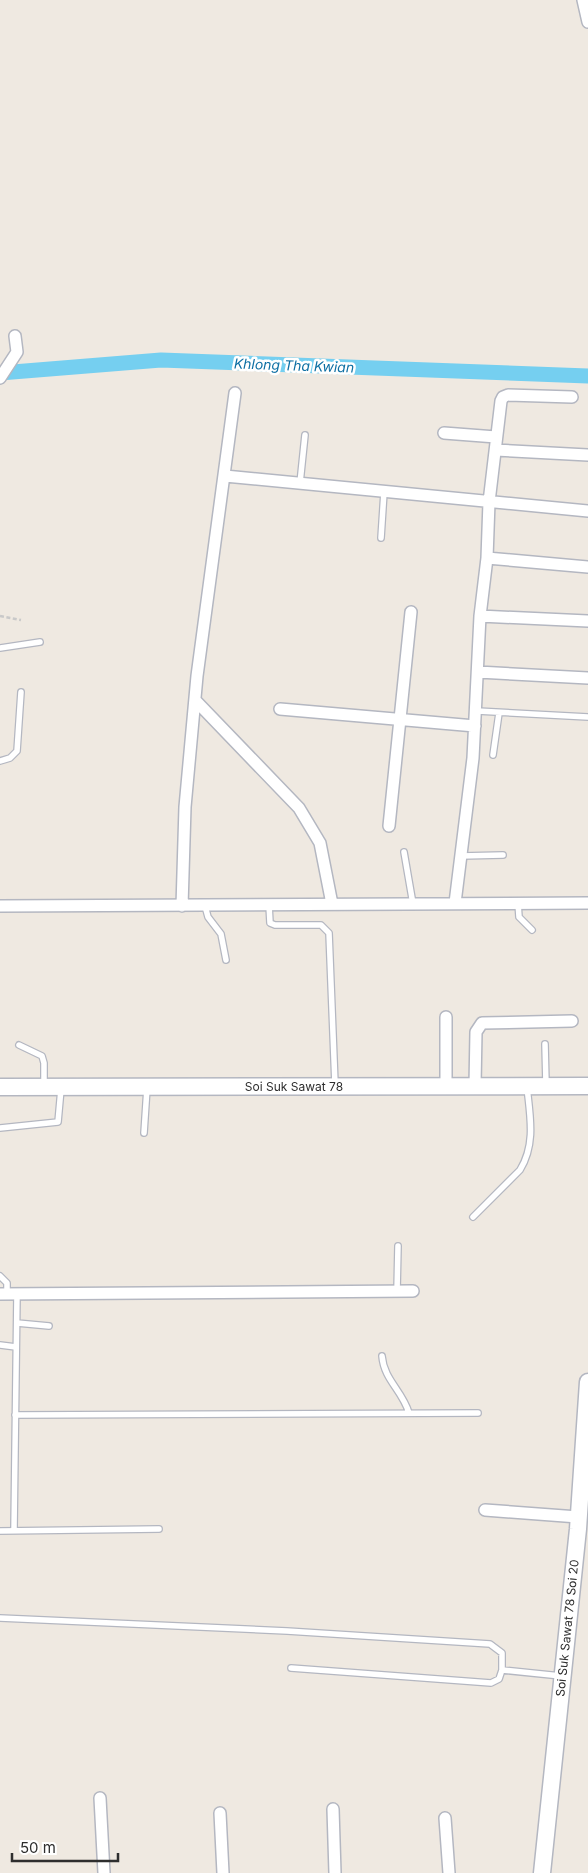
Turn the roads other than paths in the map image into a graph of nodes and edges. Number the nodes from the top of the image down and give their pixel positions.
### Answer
1 (583, 0) edge
2 (588, 22) edge
3 (16, 336) dead end
4 (0, 378) edge
5 (235, 393) dead end
6 (572, 397) dead end
7 (444, 433) dead end
8 (305, 435) dead end
9 (496, 437) junction
10 (496, 450) junction
11 (588, 455) edge
12 (225, 476) junction
13 (300, 483) junction
14 (384, 492) junction
15 (489, 502) junction
16 (588, 511) edge
17 (381, 538) dead end
18 (487, 558) junction
19 (588, 566) edge
20 (411, 612) dead end
21 (480, 616) junction
22 (588, 621) edge
23 (40, 642) dead end
24 (0, 648) edge
25 (478, 672) junction
26 (588, 678) edge
27 (21, 692) dead end
28 (195, 700) junction
29 (280, 709) dead end
30 (477, 711) junction
31 (500, 713) junction
32 (588, 717) edge
33 (400, 718) junction
34 (475, 726) junction
35 (493, 754) dead end
36 (0, 761) edge
37 (388, 826) dead end
38 (404, 852) dead end
39 (503, 855) dead end
40 (461, 856) junction
41 (518, 903) junction
42 (588, 903) edge
43 (332, 904) junction
44 (413, 904) junction
45 (456, 904) junction
46 (269, 905) junction
47 (0, 906) edge
48 (182, 906) junction
49 (205, 906) junction
50 (532, 930) dead end
51 (226, 960) dead end
52 (446, 1017) dead end
53 (572, 1021) dead end
54 (545, 1044) dead end
55 (19, 1045) dead end
56 (527, 1085) junction
57 (546, 1085) junction
58 (335, 1086) junction
59 (446, 1086) junction
60 (475, 1086) junction
61 (588, 1086) edge
62 (0, 1087) edge
63 (53, 1087) junction
64 (147, 1087) junction
65 (0, 1128) edge
66 (144, 1133) dead end
67 (473, 1217) dead end
68 (398, 1246) dead end
69 (0, 1276) edge
70 (397, 1292) junction
71 (413, 1292) dead end
72 (8, 1294) edge
73 (17, 1323) junction
74 (49, 1326) dead end
75 (0, 1345) edge
76 (16, 1347) junction
77 (382, 1356) dead end
78 (588, 1382) edge
79 (409, 1413) junction
80 (478, 1413) dead end
81 (15, 1415) junction
82 (485, 1510) dead end
83 (581, 1525) edge
84 (160, 1529) dead end
85 (14, 1530) junction
86 (0, 1531) edge
87 (0, 1618) edge
88 (291, 1668) dead end
89 (502, 1670) junction
90 (562, 1676) junction
91 (100, 1798) dead end
92 (333, 1809) dead end
93 (220, 1813) dead end
94 (445, 1818) dead end
95 (104, 1873) edge
96 (222, 1873) edge
97 (335, 1873) edge
98 (449, 1873) edge
99 (542, 1873) edge

1 - 2 street
3 - 4 street
5 - 12 street
6 - 9 street
7 - 9 street
8 - 13 lane
9 - 10 street
10 - 11 street
10 - 15 street
12 - 13 street
12 - 28 street
13 - 14 street
14 - 15 street
14 - 17 lane
15 - 16 street
15 - 18 street
18 - 19 street
18 - 21 street
20 - 33 street
21 - 22 street
21 - 25 street
23 - 24 lane
25 - 26 street
25 - 30 street
27 - 36 lane
28 - 43 street
28 - 48 street
29 - 33 street
30 - 31 lane
30 - 34 street
31 - 32 lane
31 - 35 lane
33 - 34 street
33 - 37 street
34 - 40 street
38 - 44 lane
39 - 40 lane
40 - 45 street
41 - 42 street
41 - 45 street
41 - 50 lane
43 - 44 street
43 - 46 street
44 - 45 street
46 - 49 street
46 - 58 lane
47 - 48 street
48 - 49 street
49 - 51 lane
52 - 59 street
53 - 60 street
54 - 57 lane
55 - 63 lane
56 - 57 street, Soi Suk Sawat 78
56 - 60 street, Soi Suk Sawat 78
56 - 67 lane
57 - 61 street, Soi Suk Sawat 78
58 - 59 street, Soi Suk Sawat 78
58 - 64 street, Soi Suk Sawat 78
59 - 60 street, Soi Suk Sawat 78
62 - 63 street, Soi Suk Sawat 78
63 - 64 street, Soi Suk Sawat 78
63 - 65 lane
64 - 66 lane
68 - 70 lane
69 - 72 lane
70 - 71 street
70 - 72 street
72 - 73 lane
73 - 74 lane
73 - 76 lane
75 - 76 lane
76 - 81 lane
77 - 79 lane
78 - 83 street, Soi Suk Sawat 78 Soi 20
79 - 80 lane
79 - 81 lane
81 - 85 lane
82 - 83 street
83 - 90 street, Soi Suk Sawat 78 Soi 20
84 - 85 lane
85 - 86 lane
87 - 89 lane
88 - 89 lane
89 - 90 lane
90 - 99 street, Soi Suk Sawat 78 Soi 20
91 - 95 street
92 - 97 street
93 - 96 street
94 - 98 street

